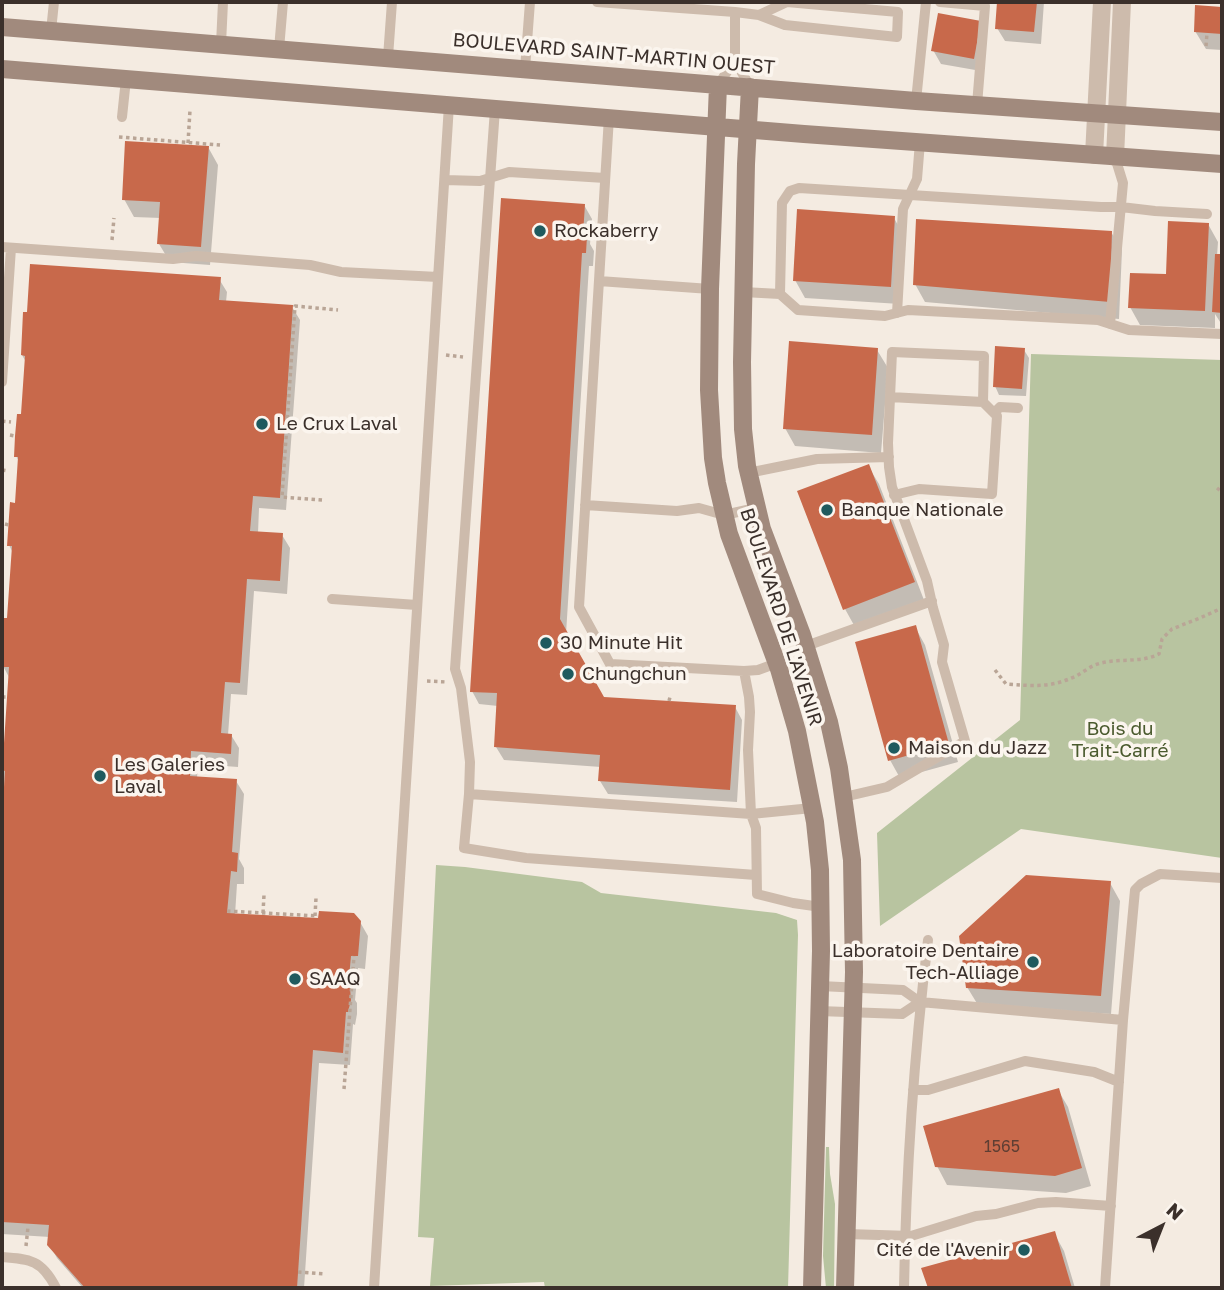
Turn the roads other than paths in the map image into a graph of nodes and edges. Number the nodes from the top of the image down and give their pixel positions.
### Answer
1 (54, 2) edge
2 (223, 2) edge
3 (283, 2) edge
4 (392, 2) edge
5 (530, 2) edge
6 (597, 2) edge
7 (760, 2) edge
8 (926, 2) edge
9 (940, 2) edge
10 (1102, 2) edge
11 (1122, 2) edge
12 (735, 12) junction
13 (759, 15) junction
14 (2, 27) edge
15 (51, 31) junction
16 (221, 44) junction
17 (279, 49) junction
18 (388, 57) junction
19 (735, 60) junction
20 (2, 69) edge
21 (525, 69) junction
22 (126, 79) junction
23 (718, 85) junction
24 (750, 87) junction
25 (916, 101) junction
26 (449, 105) junction
27 (977, 105) junction
28 (495, 109) junction
29 (1096, 113) junction
30 (1117, 115) junction
31 (122, 117) dead end
32 (609, 117) junction
33 (1222, 122) edge
34 (715, 126) junction
35 (748, 128) junction
36 (920, 142) junction
37 (1094, 155) junction
38 (1115, 157) junction
39 (1222, 164) edge
40 (605, 178) junction
41 (490, 179) junction
42 (444, 180) junction
43 (910, 196) junction
44 (1121, 206) junction
45 (1207, 214) dead end
46 (7, 248) edge
47 (438, 277) junction
48 (599, 281) junction
49 (710, 289) junction
50 (743, 292) junction
51 (780, 294) junction
52 (897, 313) junction
53 (1110, 324) junction
54 (1222, 334) edge
55 (2, 382) edge
56 (890, 397) junction
57 (983, 402) junction
58 (1018, 408) dead end
59 (994, 413) junction
60 (889, 457) junction
61 (748, 473) junction
62 (894, 495) junction
63 (585, 506) junction
64 (756, 508) junction
65 (724, 515) junction
66 (332, 600) dead end
67 (932, 601) junction
68 (417, 605) junction
69 (806, 646) junction
70 (777, 663) junction
71 (744, 671) junction
72 (469, 794) junction
73 (844, 797) junction
74 (812, 808) junction
75 (751, 814) junction
76 (757, 875) junction
77 (1222, 878) edge
78 (821, 907) junction
79 (928, 940) dead end
80 (820, 986) junction
81 (853, 987) junction
82 (920, 1002) junction
83 (820, 1011) junction
84 (853, 1012) junction
85 (1123, 1020) junction
86 (1119, 1082) junction
87 (913, 1090) junction
88 (1111, 1206) junction
89 (847, 1234) junction
90 (906, 1236) junction
91 (2, 1257) edge
92 (56, 1288) edge
93 (374, 1288) edge
94 (811, 1288) edge
95 (845, 1288) edge
96 (904, 1288) edge
97 (1105, 1288) edge

1 - 15 lane
2 - 16 lane
3 - 17 lane
4 - 18 lane
5 - 21 lane
6 - 12 lane
7 - 13 lane
8 - 25 lane
9 - 27 lane
10 - 29 street
11 - 30 street
12 - 13 lane
12 - 19 lane
13 - 13 lane
14 - 15 main road, BOULEVARD SAINT-MARTIN OUEST
15 - 16 main road, BOULEVARD SAINT-MARTIN OUEST
16 - 17 main road, BOULEVARD SAINT-MARTIN OUEST
17 - 18 main road, BOULEVARD SAINT-MARTIN OUEST
18 - 21 main road, BOULEVARD SAINT-MARTIN OUEST
19 - 23 lane
19 - 24 lane
20 - 22 main road
21 - 23 main road, BOULEVARD SAINT-MARTIN OUEST
22 - 26 main road
22 - 31 lane
23 - 24 main road, BOULEVARD SAINT-MARTIN OUEST
23 - 34 main road, BOULEVARD DE L'AVENIR
24 - 25 main road, BOULEVARD SAINT-MARTIN OUEST
24 - 35 main road, BOULEVARD DE L'AVENIR
25 - 27 main road, BOULEVARD SAINT-MARTIN OUEST
26 - 28 main road
26 - 42 lane
27 - 29 main road, BOULEVARD SAINT-MARTIN OUEST
28 - 32 main road
28 - 41 lane
29 - 30 main road, BOULEVARD SAINT-MARTIN OUEST
29 - 37 street
30 - 33 main road, BOULEVARD SAINT-MARTIN OUEST
30 - 38 street
32 - 34 main road
32 - 40 lane
34 - 35 main road
34 - 49 main road, BOULEVARD DE L'AVENIR
35 - 36 main road
35 - 50 main road, BOULEVARD DE L'AVENIR
36 - 37 main road
36 - 43 lane
37 - 38 main road
38 - 39 main road
38 - 44 lane
40 - 41 lane
40 - 48 lane
41 - 42 lane
41 - 72 lane
42 - 47 lane
43 - 44 lane
43 - 51 lane
43 - 52 lane
44 - 45 lane
44 - 53 lane
46 - 47 lane
46 - 55 lane
47 - 68 lane
48 - 49 lane
48 - 63 lane
49 - 65 main road, BOULEVARD DE L'AVENIR
50 - 51 lane
50 - 61 main road, BOULEVARD DE L'AVENIR
51 - 52 lane
52 - 53 lane
53 - 54 lane
56 - 57 lane
56 - 57 lane
56 - 60 lane
57 - 59 lane
58 - 59 lane
59 - 62 lane
60 - 61 lane
60 - 62 lane
61 - 64 main road, BOULEVARD DE L'AVENIR
62 - 67 lane
63 - 65 lane
63 - 71 lane
64 - 65 lane
64 - 69 main road, BOULEVARD DE L'AVENIR
65 - 70 main road, BOULEVARD DE L'AVENIR
66 - 68 lane
67 - 69 lane
67 - 73 lane
68 - 93 lane
69 - 73 main road, BOULEVARD DE L'AVENIR
70 - 71 lane
70 - 74 main road, BOULEVARD DE L'AVENIR
71 - 75 lane
72 - 75 lane
72 - 76 lane
73 - 81 main road, BOULEVARD DE L'AVENIR
74 - 75 lane
74 - 78 main road, BOULEVARD DE L'AVENIR
75 - 76 lane
76 - 78 lane
77 - 85 lane
78 - 80 main road, BOULEVARD DE L'AVENIR
79 - 82 lane
80 - 81 lane
80 - 83 main road, BOULEVARD DE L'AVENIR
81 - 82 lane
81 - 84 main road, BOULEVARD DE L'AVENIR
82 - 84 lane
82 - 85 lane
82 - 87 lane
83 - 84 lane
83 - 94 main road, BOULEVARD DE L'AVENIR
84 - 89 main road, BOULEVARD DE L'AVENIR
85 - 86 lane
86 - 87 lane
86 - 88 lane
87 - 90 lane
88 - 90 lane
88 - 97 lane
89 - 90 lane
89 - 95 main road, BOULEVARD DE L'AVENIR
90 - 96 lane
91 - 92 lane

